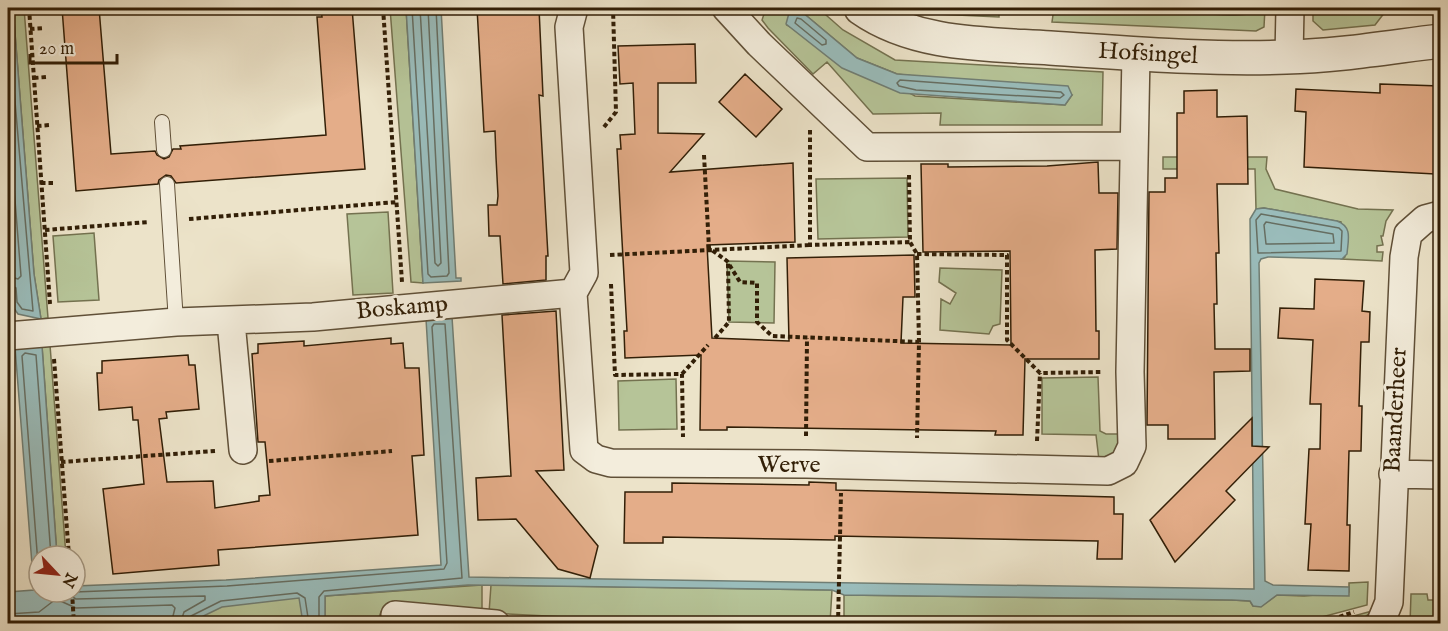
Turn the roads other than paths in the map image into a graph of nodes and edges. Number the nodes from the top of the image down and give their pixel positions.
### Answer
1 (574, 8) edge
2 (726, 8) edge
3 (861, 8) edge
4 (1290, 8) edge
5 (1440, 41) edge
6 (1136, 54) junction
7 (1289, 57) junction
8 (162, 122) dead end
9 (1132, 146) junction
10 (164, 150) dead end
11 (167, 184) dead end
12 (1440, 215) edge
13 (573, 293) junction
14 (176, 322) junction
15 (231, 322) junction
16 (8, 336) edge
17 (243, 450) dead end
18 (1393, 474) junction
19 (1440, 475) edge
20 (395, 615) dead end
21 (496, 624) edge
22 (1380, 624) edge

1 - 13 street, Werve
2 - 9 street
3 - 6 street, Hofsingel
4 - 7 street
5 - 7 street, Hofsingel
6 - 7 street, Hofsingel
6 - 9 street, Werve
8 - 10 lane
9 - 13 street, Werve
11 - 14 lane
12 - 18 street, Baanderheer
13 - 15 street, Boskamp
14 - 15 street, Boskamp
14 - 16 street, Boskamp
15 - 17 street
18 - 19 street
18 - 22 street, Baanderheer
20 - 21 street

